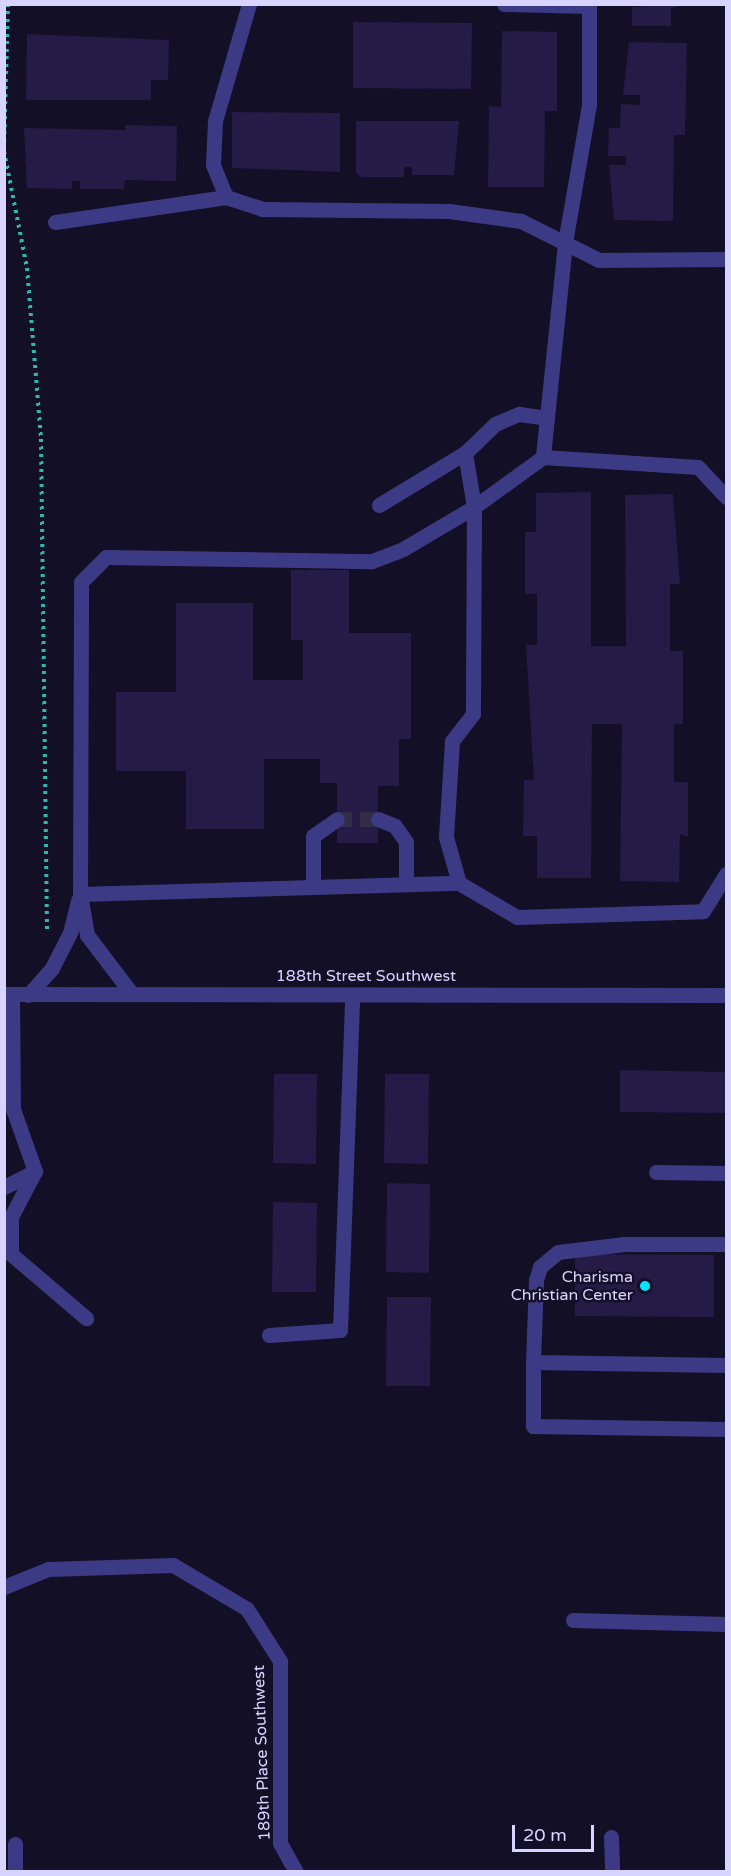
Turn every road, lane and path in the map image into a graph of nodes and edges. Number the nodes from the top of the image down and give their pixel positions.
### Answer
1 (8, 4) edge
2 (249, 4) edge
3 (504, 4) edge
4 (589, 5) edge
5 (4, 150) edge
6 (226, 197) junction
7 (55, 222) dead end
8 (565, 243) junction
9 (726, 259) edge
10 (548, 417) junction
11 (465, 453) junction
12 (543, 457) junction
13 (726, 497) edge
14 (379, 505) dead end
15 (474, 507) junction
16 (337, 819) tunnel mouth
17 (378, 819) tunnel mouth
18 (726, 874) edge
19 (459, 883) junction
20 (406, 884) junction
21 (313, 887) junction
22 (80, 894) junction
23 (47, 936) dead end
24 (8, 994) edge
25 (28, 994) junction
26 (132, 994) junction
27 (352, 994) junction
28 (726, 995) edge
29 (35, 1171) junction
30 (656, 1172) dead end
31 (726, 1173) edge
32 (4, 1187) edge
33 (726, 1244) edge
34 (86, 1318) dead end
35 (269, 1335) dead end
36 (533, 1362) junction
37 (726, 1365) edge
38 (726, 1429) edge
39 (4, 1587) edge
40 (573, 1620) dead end
41 (726, 1624) edge
42 (611, 1838) dead end
43 (15, 1844) dead end
44 (15, 1872) edge
45 (296, 1872) edge
46 (612, 1872) edge

1 - 5 path
2 - 6 street
3 - 4 street
4 - 8 street
5 - 23 path
6 - 7 street
6 - 8 street
8 - 9 street
8 - 10 street
10 - 11 street
10 - 12 street
11 - 14 street
11 - 15 street
12 - 13 street
12 - 15 street
15 - 19 street
15 - 22 street
16 - 21 street
17 - 20 street
18 - 19 street
19 - 20 street
20 - 21 street
21 - 22 street
22 - 25 street
22 - 26 street
24 - 25 street, 188th Street Southwest
24 - 29 street
25 - 26 street, 188th Street Southwest
26 - 27 street, 188th Street Southwest
27 - 28 street, 188th Street Southwest
27 - 35 street
29 - 32 street
29 - 34 street
30 - 31 street
33 - 36 street
36 - 37 street
36 - 38 street
39 - 45 street, 189th Place Southwest
40 - 41 street
42 - 46 street
43 - 44 street

